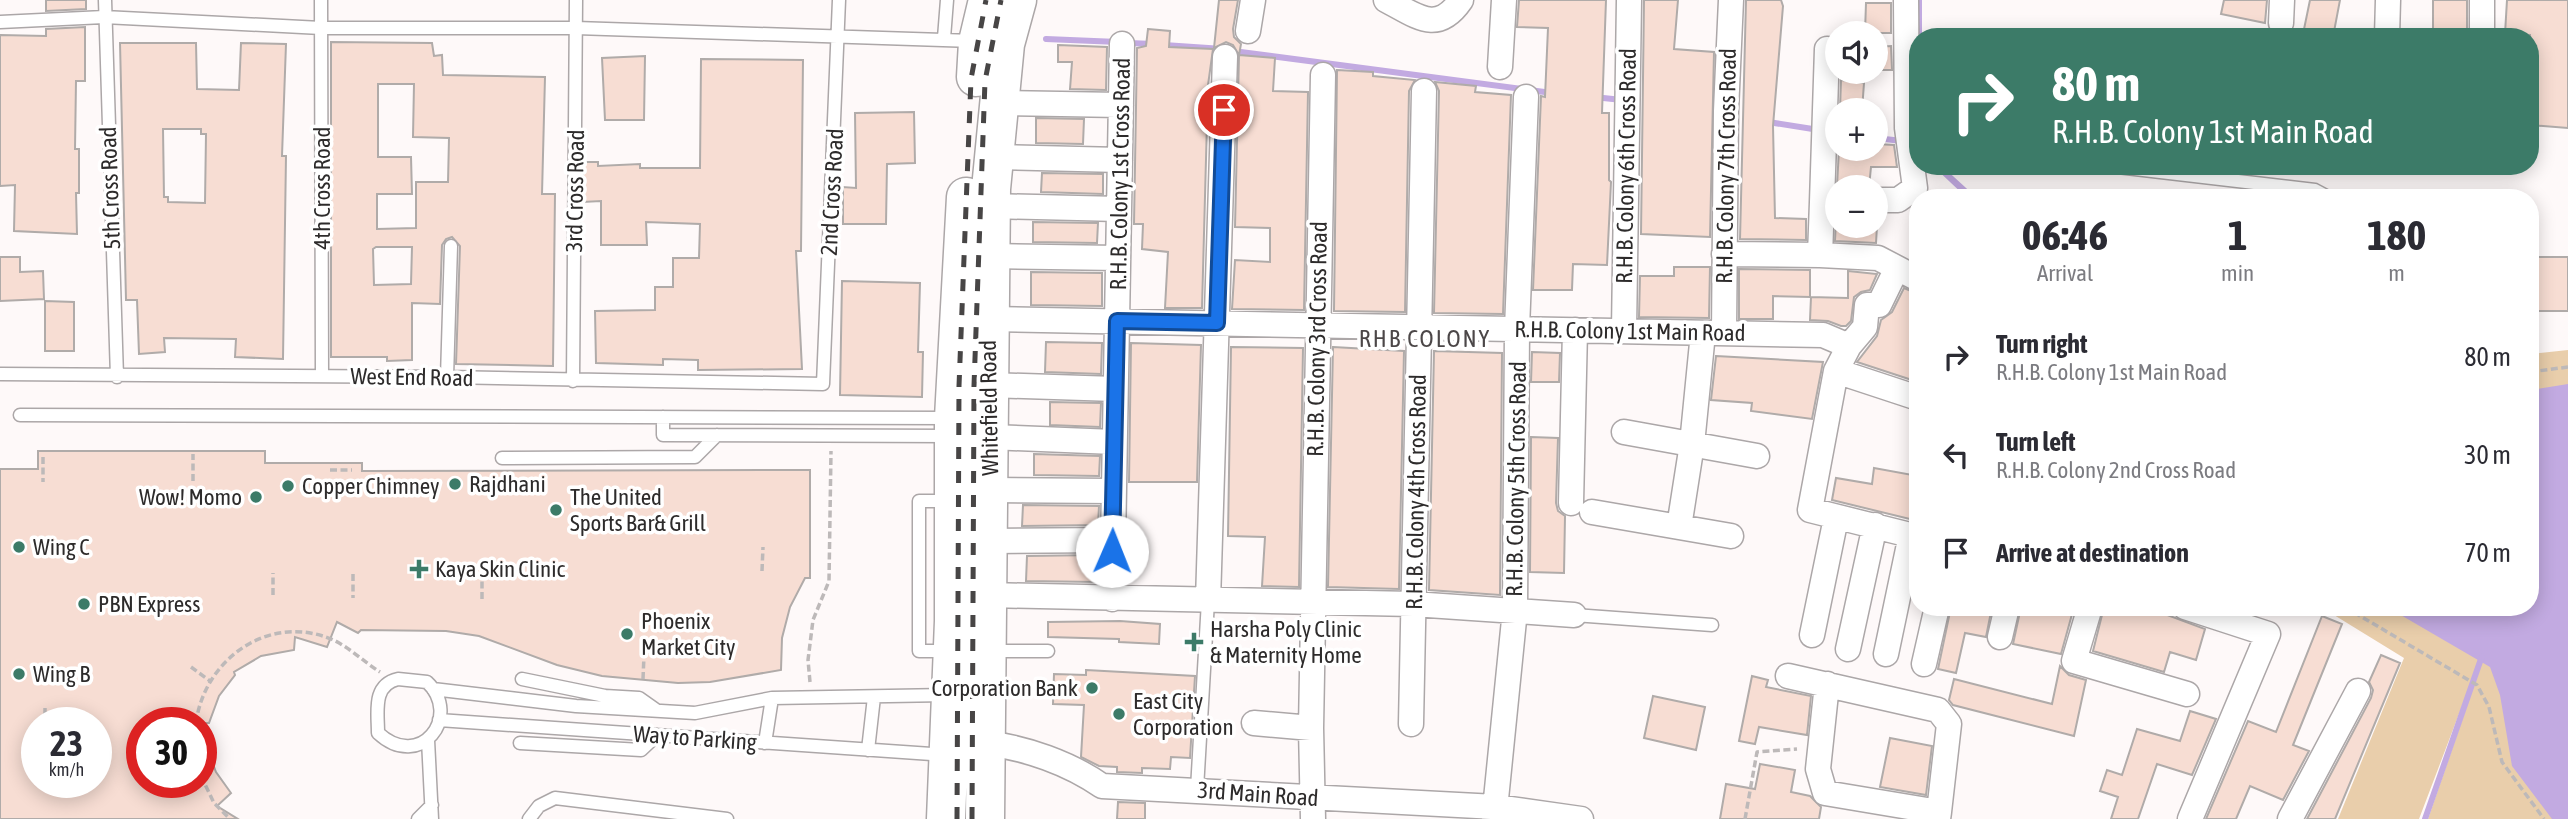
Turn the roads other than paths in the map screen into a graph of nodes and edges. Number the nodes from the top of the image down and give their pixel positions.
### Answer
1 (105, 0) edge
2 (321, 0) edge
3 (576, 0) edge
4 (839, 0) edge
5 (947, 0) edge
6 (988, 0) edge
7 (1017, 0) edge
8 (1253, 0) edge
9 (1386, 0) edge
10 (1461, 0) edge
11 (1504, 0) edge
12 (1629, 0) edge
13 (1731, 0) edge
14 (1906, 0) edge
15 (2388, 0) edge
16 (2482, 0) edge
17 (104, 17) junction
18 (0, 22) edge
19 (321, 28) junction
20 (576, 28) junction
21 (2387, 28) edge
22 (2482, 28) edge
23 (1248, 31) dead end
24 (839, 35) junction
25 (976, 41) junction
26 (1122, 44) dead end
27 (1225, 57) dead end
28 (1500, 67) dead end
29 (1323, 75) dead end
30 (1828, 84) edge
31 (1424, 91) dead end
32 (1526, 97) dead end
33 (999, 103) junction
34 (1121, 104) junction
35 (1909, 136) edge
36 (994, 157) junction
37 (1120, 160) junction
38 (1829, 175) edge
39 (2186, 175) edge
40 (2306, 189) edge
41 (1909, 192) edge
42 (1888, 200) edge
43 (991, 206) junction
44 (1119, 209) junction
45 (1825, 228) edge
46 (451, 246) dead end
47 (1724, 254) junction
48 (1820, 255) junction
49 (990, 256) junction
50 (1118, 258) junction
51 (1908, 273) edge
52 (989, 319) junction
53 (1117, 321) junction
54 (1217, 323) junction
55 (1318, 325) junction
56 (1419, 327) junction
57 (1517, 329) junction
58 (1575, 330) junction
59 (1624, 331) junction
60 (1714, 333) junction
61 (1849, 346) junction
62 (1836, 372) junction
63 (0, 374) edge
64 (322, 376) junction
65 (117, 377) junction
66 (447, 377) junction
67 (573, 381) junction
68 (823, 384) joint
69 (989, 385) junction
70 (1115, 388) junction
71 (1909, 395) edge
72 (20, 415) dead end
73 (663, 416) junction
74 (966, 430) junction
75 (1624, 432) dead end
76 (717, 435) junction
77 (1114, 442) junction
78 (1692, 444) junction
79 (1757, 456) dead end
80 (502, 458) dead end
81 (990, 491) junction
82 (1113, 491) junction
83 (1836, 518) junction
84 (1875, 525) junction
85 (1679, 527) junction
86 (1909, 534) edge
87 (1731, 536) dead end
88 (1113, 540) junction
89 (990, 541) junction
90 (1909, 560) edge
91 (988, 595) junction
92 (1112, 598) junction
93 (1209, 601) junction
94 (1312, 604) junction
95 (1413, 604) junction
96 (1514, 610) junction
97 (1574, 615) joint
98 (1935, 616) edge
99 (2005, 616) edge
100 (2087, 616) edge
101 (2212, 616) edge
102 (1712, 625) dead end
103 (1812, 635) dead end
104 (2000, 637) dead end
105 (1848, 649) dead end
106 (970, 651) junction
107 (1048, 651) dead end
108 (1886, 654) dead end
109 (1924, 664) dead end
110 (1788, 676) dead end
111 (522, 680) dead end
112 (1827, 684) junction
113 (433, 689) junction
114 (2358, 691) dead end
115 (2187, 694) dead end
116 (951, 695) junction
117 (874, 696) junction
118 (772, 698) junction
119 (657, 711) junction
120 (439, 720) junction
121 (1254, 723) dead end
122 (1411, 724) dead end
123 (1311, 728) junction
124 (657, 735) junction
125 (428, 740) junction
126 (520, 743) dead end
127 (765, 743) junction
128 (986, 743) junction
129 (868, 750) junction
130 (950, 756) junction
131 (1197, 789) junction
132 (432, 805) junction
133 (1314, 809) edge
134 (1495, 813) edge
135 (1939, 816) edge
136 (418, 819) edge
137 (432, 819) edge
138 (529, 819) edge
139 (727, 819) edge
140 (946, 819) edge
141 (985, 819) edge
142 (1581, 819) edge
143 (2190, 819) edge
144 (2290, 819) edge

1 - 17 lane, 5th Cross Road
2 - 19 lane, 4th Cross Road
3 - 20 lane, 3rd Cross Road
4 - 24 lane, 2nd Cross Road
5 - 25 lane
6 - 25 main road, Whitefield Road
7 - 25 main road, Whitefield Road
8 - 23 street
9 - 10 street
11 - 28 street
12 - 59 street, R.H.B. Colony 6th Cross Road
13 - 47 street, R.H.B. Colony 7th Cross Road
14 - 35 street
15 - 21 street
16 - 22 street
17 - 18 lane
17 - 19 lane
17 - 65 lane, 5th Cross Road
19 - 20 lane
19 - 64 lane, 4th Cross Road
20 - 24 lane
20 - 67 lane, 3rd Cross Road
24 - 25 lane
24 - 68 lane, 2nd Cross Road
25 - 33 main road, Whitefield Road
25 - 74 main road, Whitefield Road
26 - 34 street, R.H.B. Colony 1st Cross Road
27 - 54 street
29 - 55 street, R.H.B. Colony 3rd Cross Road
30 - 38 street
31 - 56 street, R.H.B. Colony 4th Cross Road
32 - 57 street, R.H.B. Colony 5th Cross Road
33 - 34 street
33 - 36 main road, Whitefield Road
34 - 37 street, R.H.B. Colony 1st Cross Road
36 - 37 street
36 - 43 main road, Whitefield Road
37 - 44 street, R.H.B. Colony 1st Cross Road
39 - 40 lane
41 - 42 street
43 - 44 street
43 - 49 main road, Whitefield Road
44 - 50 street, R.H.B. Colony 1st Cross Road
45 - 48 street
46 - 66 lane
47 - 48 street
47 - 60 street, R.H.B. Colony 7th Cross Road
48 - 51 street
49 - 50 street
49 - 52 main road, Whitefield Road
50 - 53 street, R.H.B. Colony 1st Cross Road
51 - 61 street
52 - 53 street, R.H.B. Colony 1st Main Road
52 - 69 main road, Whitefield Road
53 - 54 street, R.H.B. Colony 1st Main Road
53 - 70 street, R.H.B. Colony 1st Cross Road
54 - 55 street, R.H.B. Colony 1st Main Road
54 - 93 street
55 - 56 street, R.H.B. Colony 1st Main Road
55 - 94 street, R.H.B. Colony 3rd Cross Road
56 - 57 street, R.H.B. Colony 1st Main Road
56 - 95 street, R.H.B. Colony 4th Cross Road
57 - 58 street, R.H.B. Colony 1st Main Road
57 - 96 street, R.H.B. Colony 5th Cross Road
58 - 59 street, R.H.B. Colony 1st Main Road
58 - 85 street
59 - 60 street, R.H.B. Colony 1st Main Road
60 - 61 street, R.H.B. Colony 1st Main Road
60 - 78 street, R.H.B. Colony 7th Cross Road
61 - 62 street
62 - 71 street
62 - 83 street
63 - 65 lane, West End Road
64 - 65 lane, West End Road
64 - 66 lane, West End Road
66 - 67 lane, West End Road
67 - 68 lane, West End Road
69 - 70 street
69 - 74 main road, Whitefield Road
70 - 77 street, R.H.B. Colony 1st Cross Road
72 - 73 lane
73 - 74 lane
73 - 76 lane
74 - 76 lane
74 - 77 street
74 - 81 main road, Whitefield Road
74 - 106 main road, Whitefield Road
75 - 78 street
76 - 80 lane
77 - 82 street, R.H.B. Colony 1st Cross Road
78 - 79 street
78 - 85 street, R.H.B. Colony 7th Cross Road
81 - 82 street
81 - 89 main road, Whitefield Road
82 - 88 street, R.H.B. Colony 1st Cross Road
83 - 84 street
83 - 103 street
84 - 86 street
84 - 105 street
85 - 87 street
88 - 89 street
88 - 92 street, R.H.B. Colony 1st Cross Road
89 - 91 main road, Whitefield Road
90 - 108 street
91 - 92 street
91 - 106 main road, Whitefield Road
92 - 93 street
93 - 94 street
93 - 131 lane
94 - 95 street
94 - 123 street, R.H.B. Colony 3rd Cross Road
95 - 96 street
95 - 122 street, R.H.B. Colony 4th Cross Road
96 - 97 street
96 - 134 street, R.H.B. Colony 5th Cross Road
97 - 102 lane
98 - 109 street
99 - 104 street
100 - 115 street
101 - 143 street
106 - 107 lane
106 - 116 main road, Whitefield Road
106 - 128 main road, Whitefield Road
110 - 112 street
111 - 119 lane
112 - 135 street
112 - 135 street
113 - 119 lane
113 - 120 lane
113 - 125 lane
114 - 144 street
116 - 117 lane
116 - 130 main road, Whitefield Road
117 - 118 lane
117 - 129 lane
118 - 119 lane
118 - 127 lane
120 - 124 lane, Way to Parking
120 - 125 lane
121 - 123 street
123 - 133 street, R.H.B. Colony 3rd Cross Road
124 - 126 lane
124 - 127 lane, Way to Parking
125 - 132 lane
127 - 129 lane, Way to Parking
128 - 131 street, 3rd Main Road
128 - 141 main road, Whitefield Road
129 - 130 lane, Way to Parking
130 - 140 main road, Whitefield Road
131 - 133 street, 3rd Main Road
132 - 136 lane
132 - 137 lane
133 - 134 street, 3rd Main Road
134 - 142 street, 3rd Main Road
138 - 139 lane

